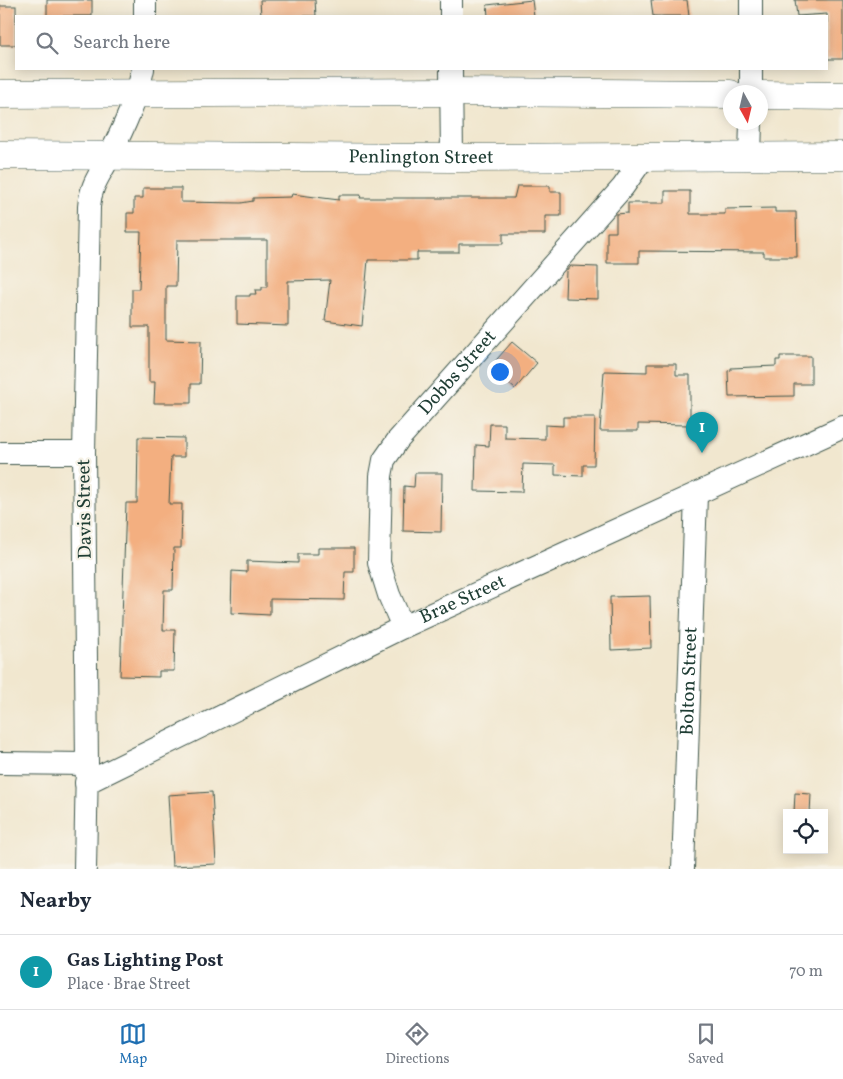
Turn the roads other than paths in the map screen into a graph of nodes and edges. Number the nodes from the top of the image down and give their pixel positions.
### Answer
1 (146, 0) edge
2 (451, 0) edge
3 (751, 0) edge
4 (145, 15) edge
5 (451, 15) edge
6 (751, 15) edge
7 (751, 70) edge
8 (451, 80) edge
9 (140, 81) edge
10 (751, 85) edge
11 (0, 94) edge
12 (723, 94) edge
13 (768, 95) edge
14 (843, 96) edge
15 (751, 130) edge
16 (0, 155) edge
17 (110, 155) junction
18 (750, 156) junction
19 (843, 156) edge
20 (644, 157) junction
21 (452, 158) junction
22 (843, 427) edge
23 (0, 453) edge
24 (84, 453) junction
25 (696, 495) junction
26 (403, 627) junction
27 (0, 764) edge
28 (87, 773) junction
29 (85, 869) edge
30 (683, 869) edge

1 - 4 street
2 - 5 street
3 - 6 street
7 - 10 street
8 - 9 street
8 - 12 street
8 - 21 street
9 - 11 street
9 - 17 street, Davis Street
13 - 14 street
15 - 18 street
16 - 17 street, Penlington Street
17 - 21 street, Penlington Street
17 - 24 street, Davis Street
18 - 19 street, Penlington Street
18 - 20 street, Penlington Street
20 - 21 street, Penlington Street
20 - 26 street, Dobbs Street
22 - 25 street, Brae Street
23 - 24 street
24 - 28 street, Davis Street
25 - 26 street, Brae Street
25 - 30 street, Bolton Street
26 - 28 street, Brae Street
27 - 28 street
28 - 29 street, Davis Street

